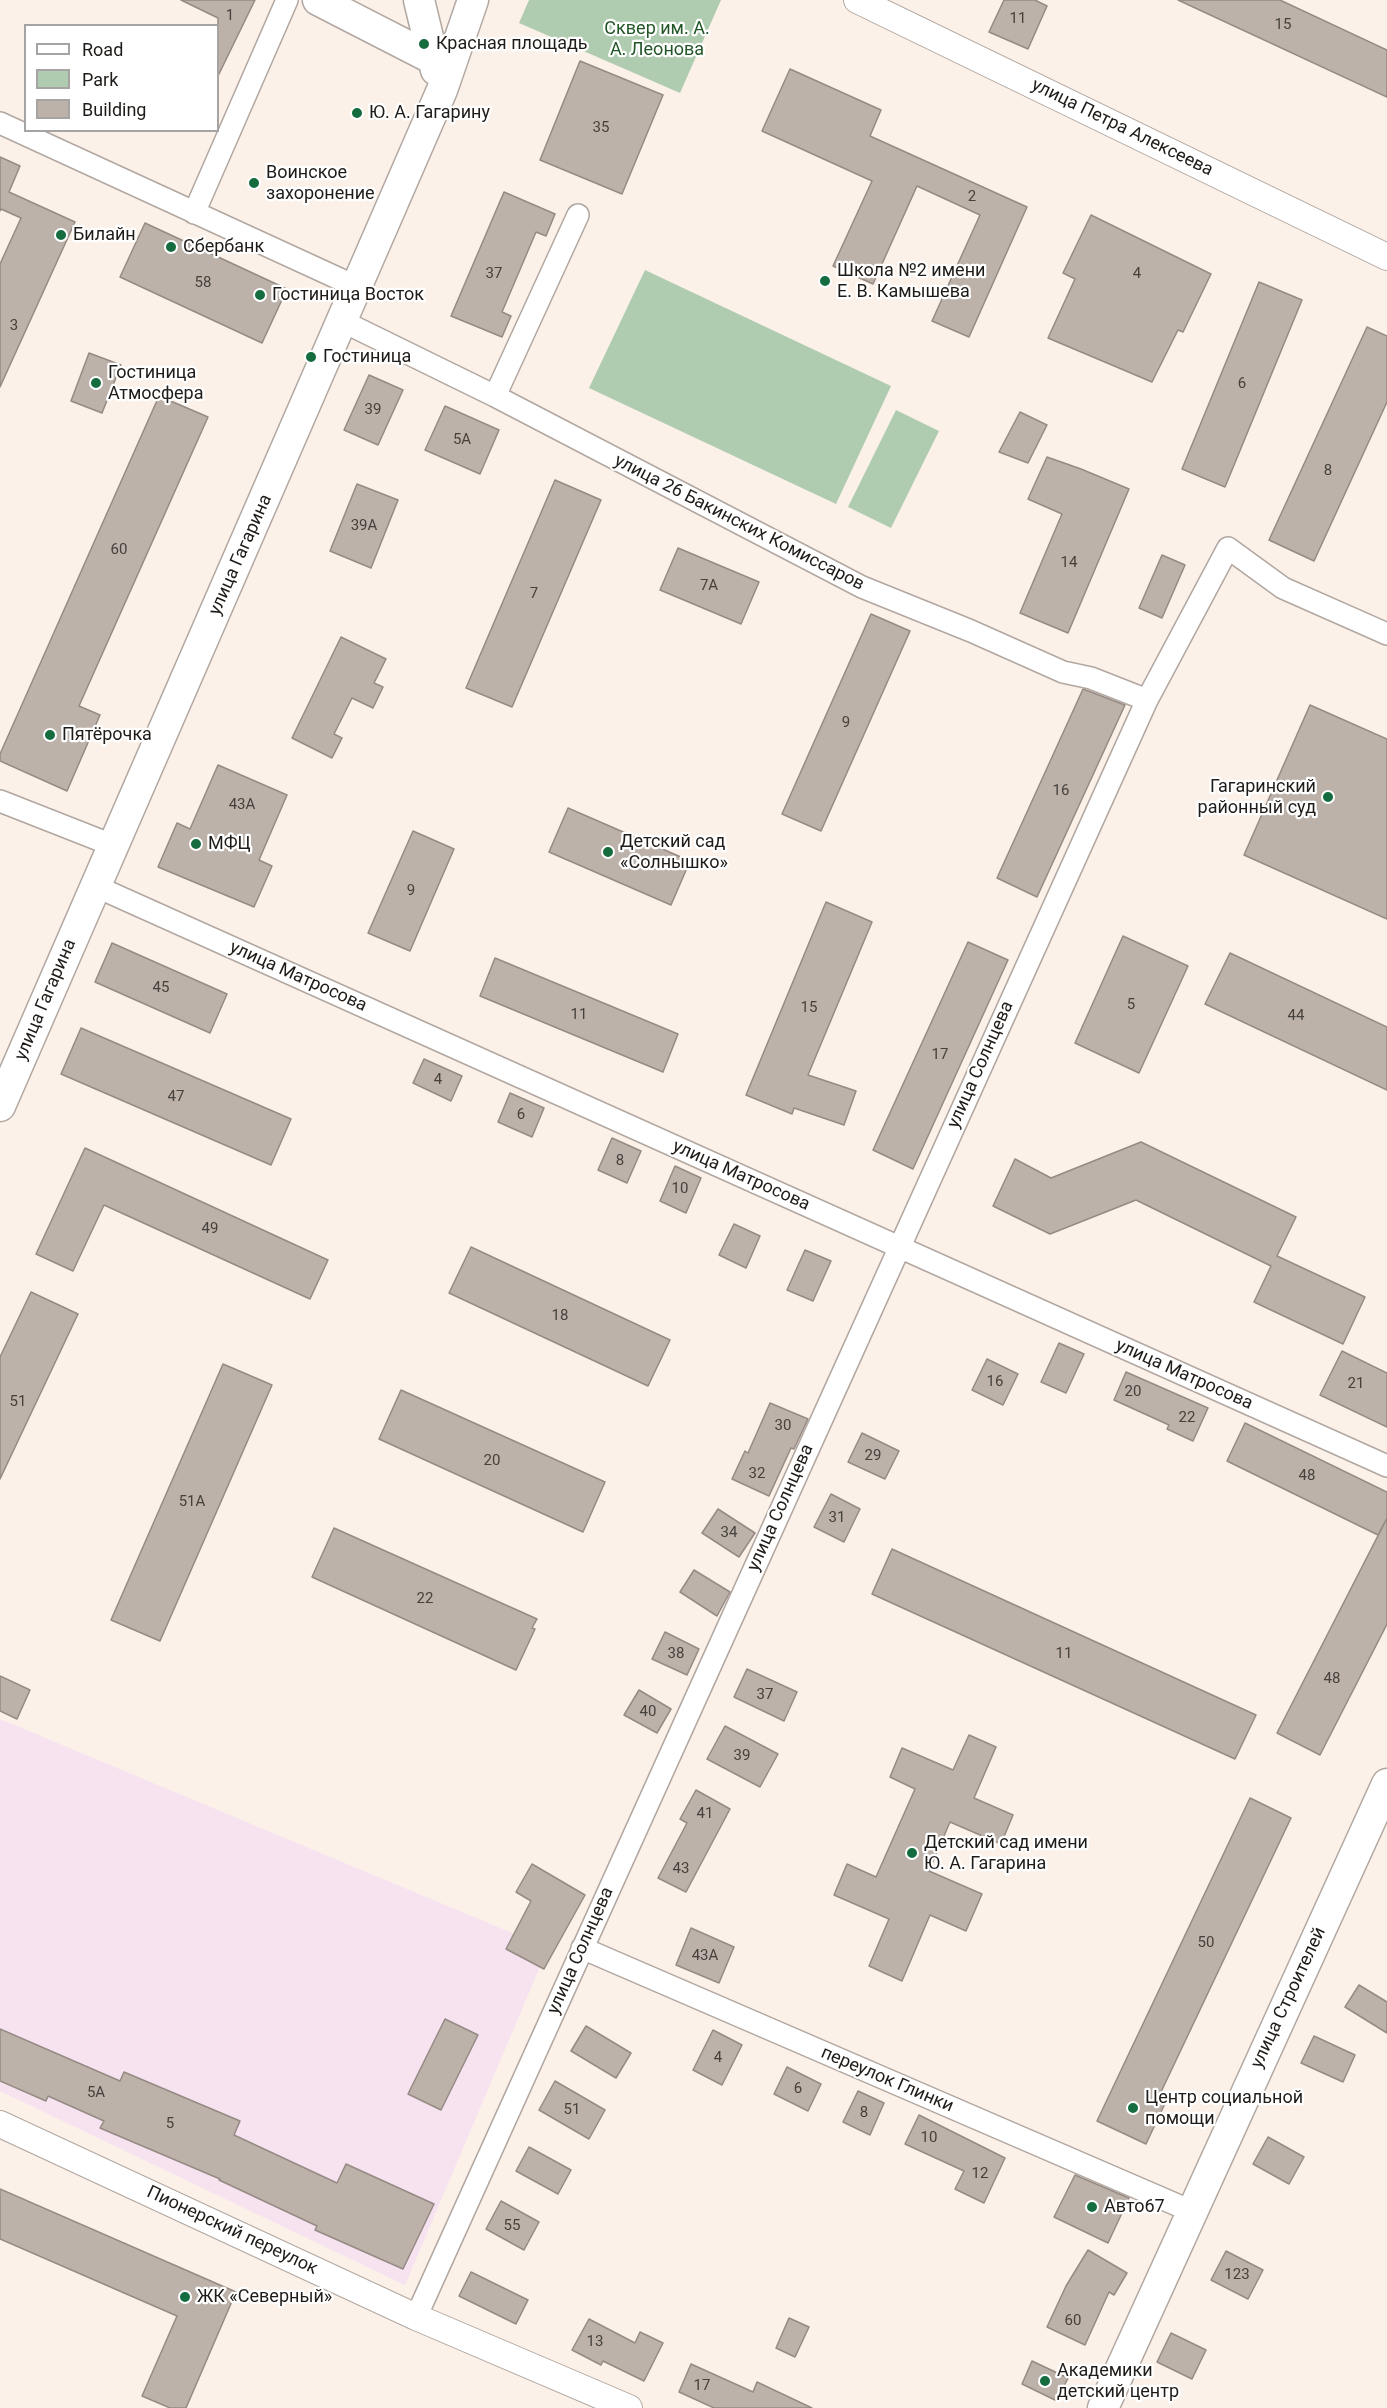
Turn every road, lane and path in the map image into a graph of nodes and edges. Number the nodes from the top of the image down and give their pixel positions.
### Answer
1 (287, 0) edge
2 (318, 0) edge
3 (419, 0) edge
4 (473, 0) edge
5 (857, 0) edge
6 (434, 59) junction
7 (442, 90) junction
8 (0, 123) edge
9 (194, 213) junction
10 (578, 215) dead end
11 (1387, 257) edge
12 (357, 287) junction
13 (342, 321) junction
14 (495, 396) junction
15 (1387, 634) edge
16 (1147, 700) junction
17 (0, 801) edge
18 (112, 845) junction
19 (95, 886) junction
20 (0, 1106) edge
21 (899, 1247) junction
22 (1387, 1466) edge
23 (1387, 1784) edge
24 (582, 1948) junction
25 (0, 2124) edge
26 (1191, 2211) junction
27 (416, 2317) junction
28 (629, 2408) edge
29 (1103, 2408) edge

1 - 9 street
2 - 6 main road
3 - 6 main road
4 - 7 main road, улица Гагарина
5 - 11 street, улица Петра Алексеева
6 - 7 main road
7 - 12 main road, улица Гагарина
8 - 9 street
9 - 12 street
10 - 14 street
12 - 13 main road, улица Гагарина
13 - 14 street, улица 26 Бакинских Комиссаров
13 - 18 main road, улица Гагарина
14 - 16 street, улица 26 Бакинских Комиссаров
15 - 16 street, улица Солнцева
16 - 21 street, улица Солнцева
17 - 18 street
18 - 19 main road, улица Гагарина
19 - 20 main road, улица Гагарина
19 - 21 street, улица Матросова
21 - 22 street, улица Матросова
21 - 24 street, улица Солнцева
23 - 26 main road, улица Строителей
24 - 26 street, переулок Глинки
24 - 27 street, улица Солнцева
25 - 27 street, Пионерский переулок
26 - 29 main road, улица Строителей
27 - 28 street, Пионерский переулок

